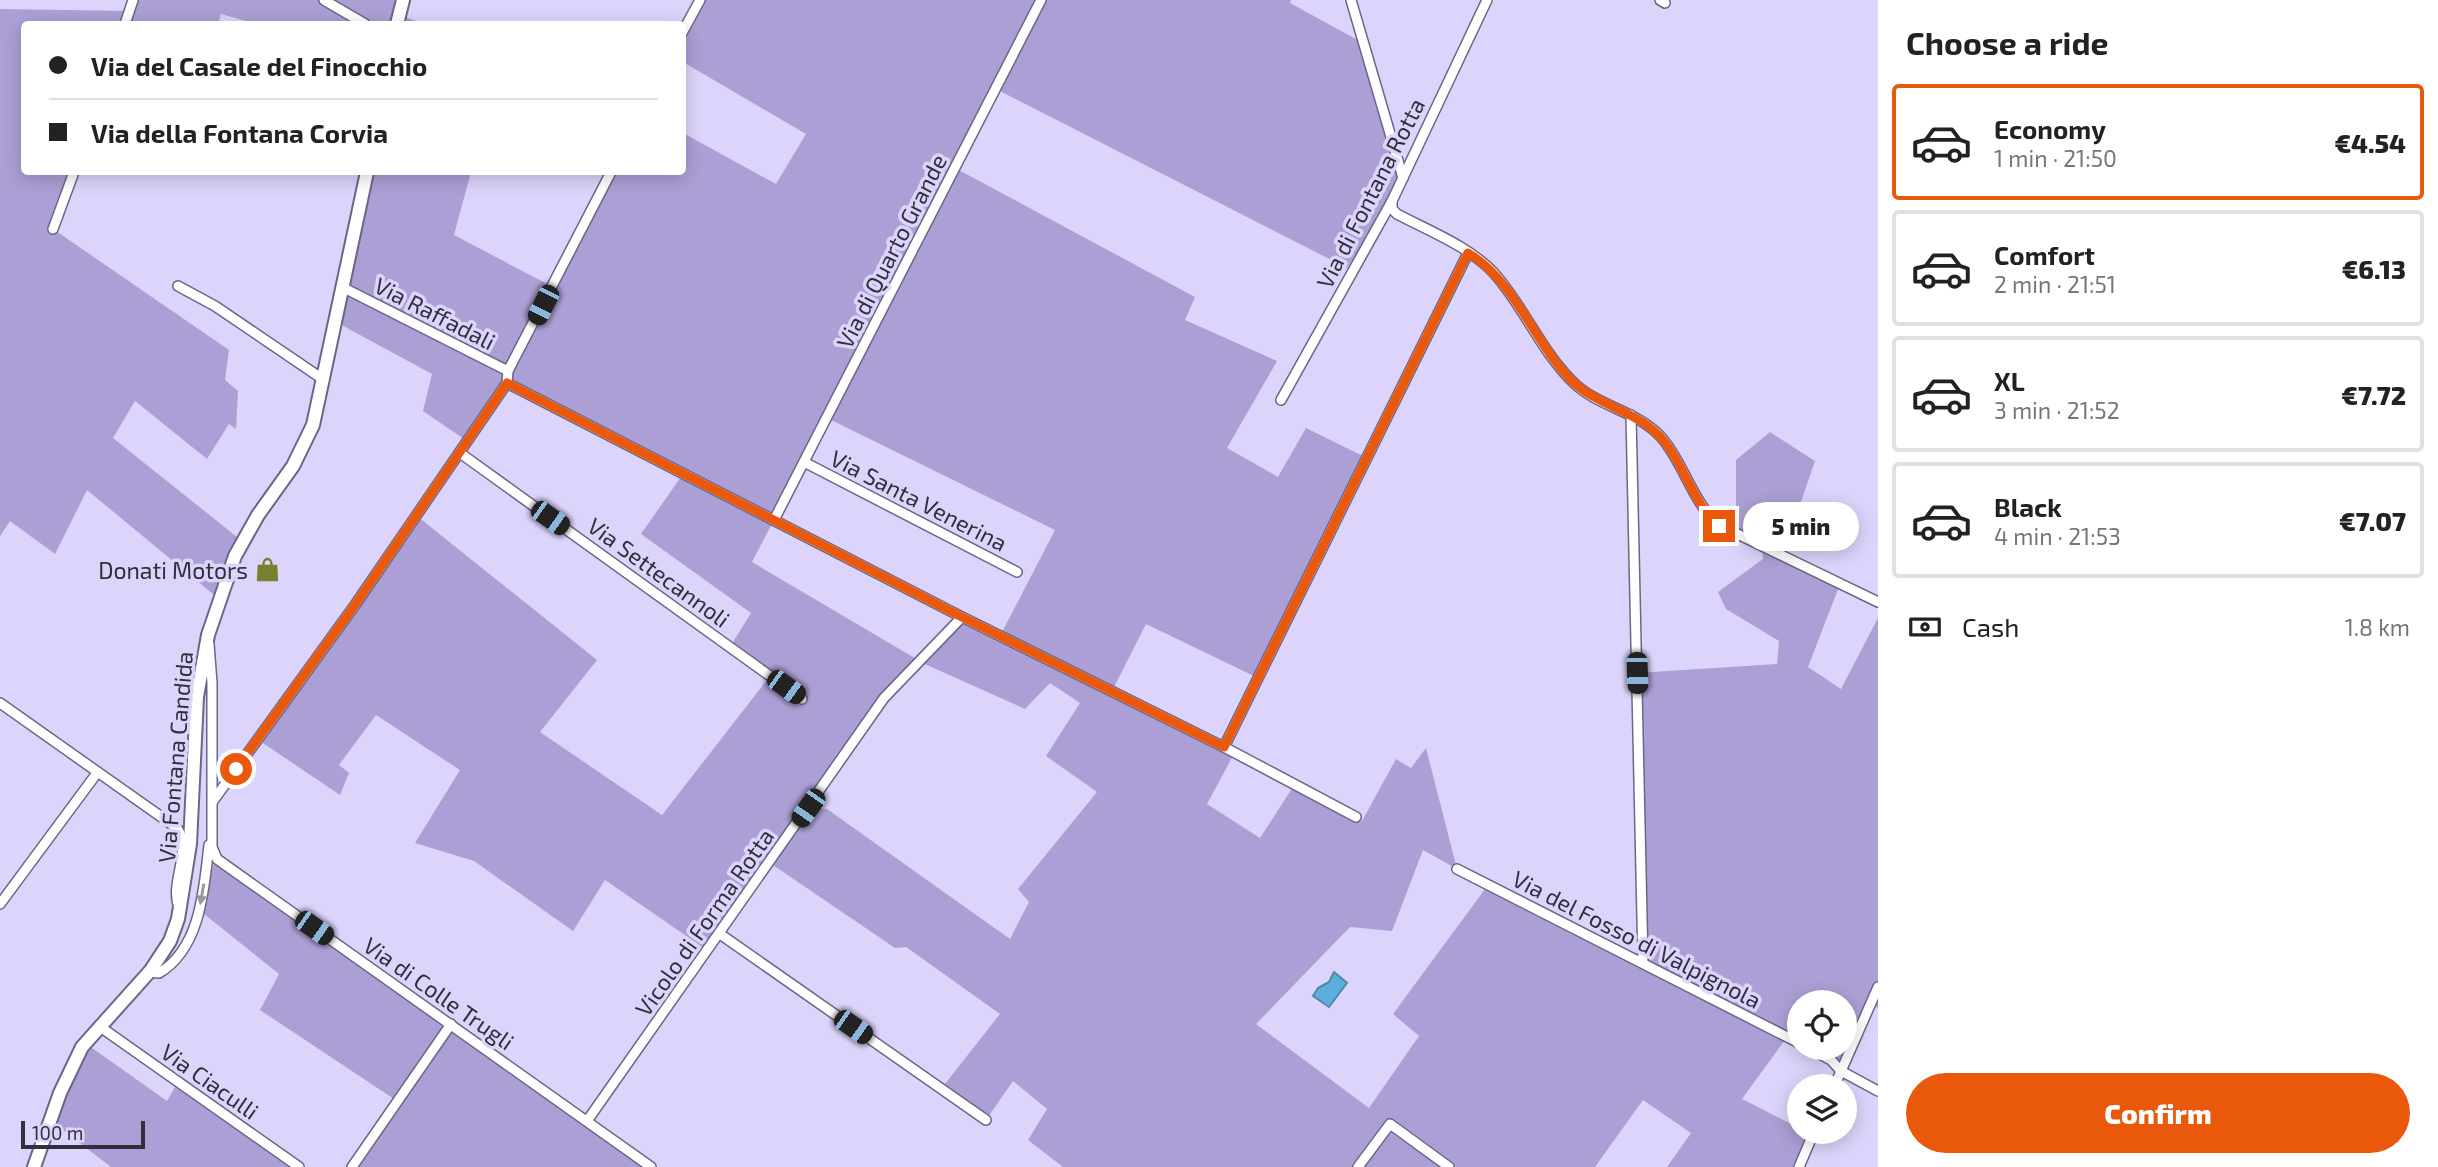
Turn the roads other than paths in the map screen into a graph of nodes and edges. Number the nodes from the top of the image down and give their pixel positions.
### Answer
1 (133, 0) edge
2 (324, 0) edge
3 (403, 0) edge
4 (700, 0) edge
5 (1041, 0) edge
6 (1350, 0) edge
7 (1487, 0) edge
8 (126, 21) edge
9 (360, 21) edge
10 (398, 21) edge
11 (686, 26) edge
12 (73, 175) edge
13 (366, 175) edge
14 (609, 175) edge
15 (1403, 178) junction
16 (1392, 201) junction
17 (53, 229) dead end
18 (1468, 253) junction
19 (178, 286) dead end
20 (344, 288) junction
21 (508, 371) junction
22 (324, 380) junction
23 (507, 383) junction
24 (1281, 400) dead end
25 (1631, 415) junction
26 (460, 453) junction
27 (804, 462) junction
28 (774, 520) junction
29 (1017, 572) dead end
30 (1878, 602) edge
31 (962, 617) junction
32 (208, 635) junction
33 (802, 699) dead end
34 (0, 703) edge
35 (1224, 747) junction
36 (97, 774) junction
37 (212, 802) junction
38 (1356, 817) dead end
39 (211, 826) junction
40 (1457, 869) dead end
41 (0, 904) edge
42 (180, 911) junction
43 (720, 934) junction
44 (1643, 963) junction
45 (149, 972) junction
46 (1878, 987) edge
47 (450, 1024) junction
48 (99, 1026) junction
49 (1787, 1037) edge
50 (1831, 1060) edge
51 (1841, 1071) junction
52 (1840, 1074) edge
53 (1878, 1091) edge
54 (986, 1120) dead end
55 (587, 1121) junction
56 (1809, 1144) edge
57 (34, 1167) edge
58 (299, 1167) edge
59 (352, 1167) edge
60 (651, 1167) edge
61 (1358, 1167) edge
62 (1450, 1167) edge
63 (1799, 1167) edge

1 - 8 street
2 - 9 street
3 - 10 main road
4 - 11 street
5 - 27 street, Via di Quarto Grande
6 - 15 street
7 - 15 street, Via di Fontana Rotta
12 - 17 street
13 - 20 main road, Via Fontana Candida
14 - 21 street
15 - 16 street, Via di Fontana Rotta
16 - 18 street
16 - 24 street, Via di Fontana Rotta
18 - 25 street
18 - 35 street
19 - 22 street
20 - 21 street, Via Raffadali
20 - 22 main road, Via Fontana Candida
21 - 23 street
22 - 32 main road, Via Fontana Candida
23 - 26 street
23 - 28 street
25 - 30 street
25 - 44 street
26 - 33 street, Via Settecannoli
26 - 37 street
27 - 28 street, Via di Quarto Grande
27 - 29 street, Via Santa Venerina
28 - 31 street
31 - 35 street
31 - 43 street, Vicolo di Forma Rotta
32 - 37 street, Via di Colle Trugli
32 - 42 main road, Via Fontana Candida
34 - 36 street
35 - 38 street
36 - 41 street
36 - 42 street
37 - 39 street, Via di Colle Trugli
39 -> 45 street
39 - 47 street, Via di Colle Trugli
40 - 44 street, Via del Fosso di Valpignola
42 - 45 main road, Via Fontana Candida
43 - 54 street
43 - 55 street, Vicolo di Forma Rotta
44 - 49 street, Via del Fosso di Valpignola
45 - 48 main road, Via Fontana Candida
46 - 51 street
47 - 55 street, Via di Colle Trugli
47 - 59 street
48 - 57 main road, Via Fontana Candida
48 - 58 street, Via Ciaculli
50 - 51 street
51 - 52 street
51 - 53 street
55 - 60 street, Via di Colle Trugli
56 - 63 street
61 - 62 street

